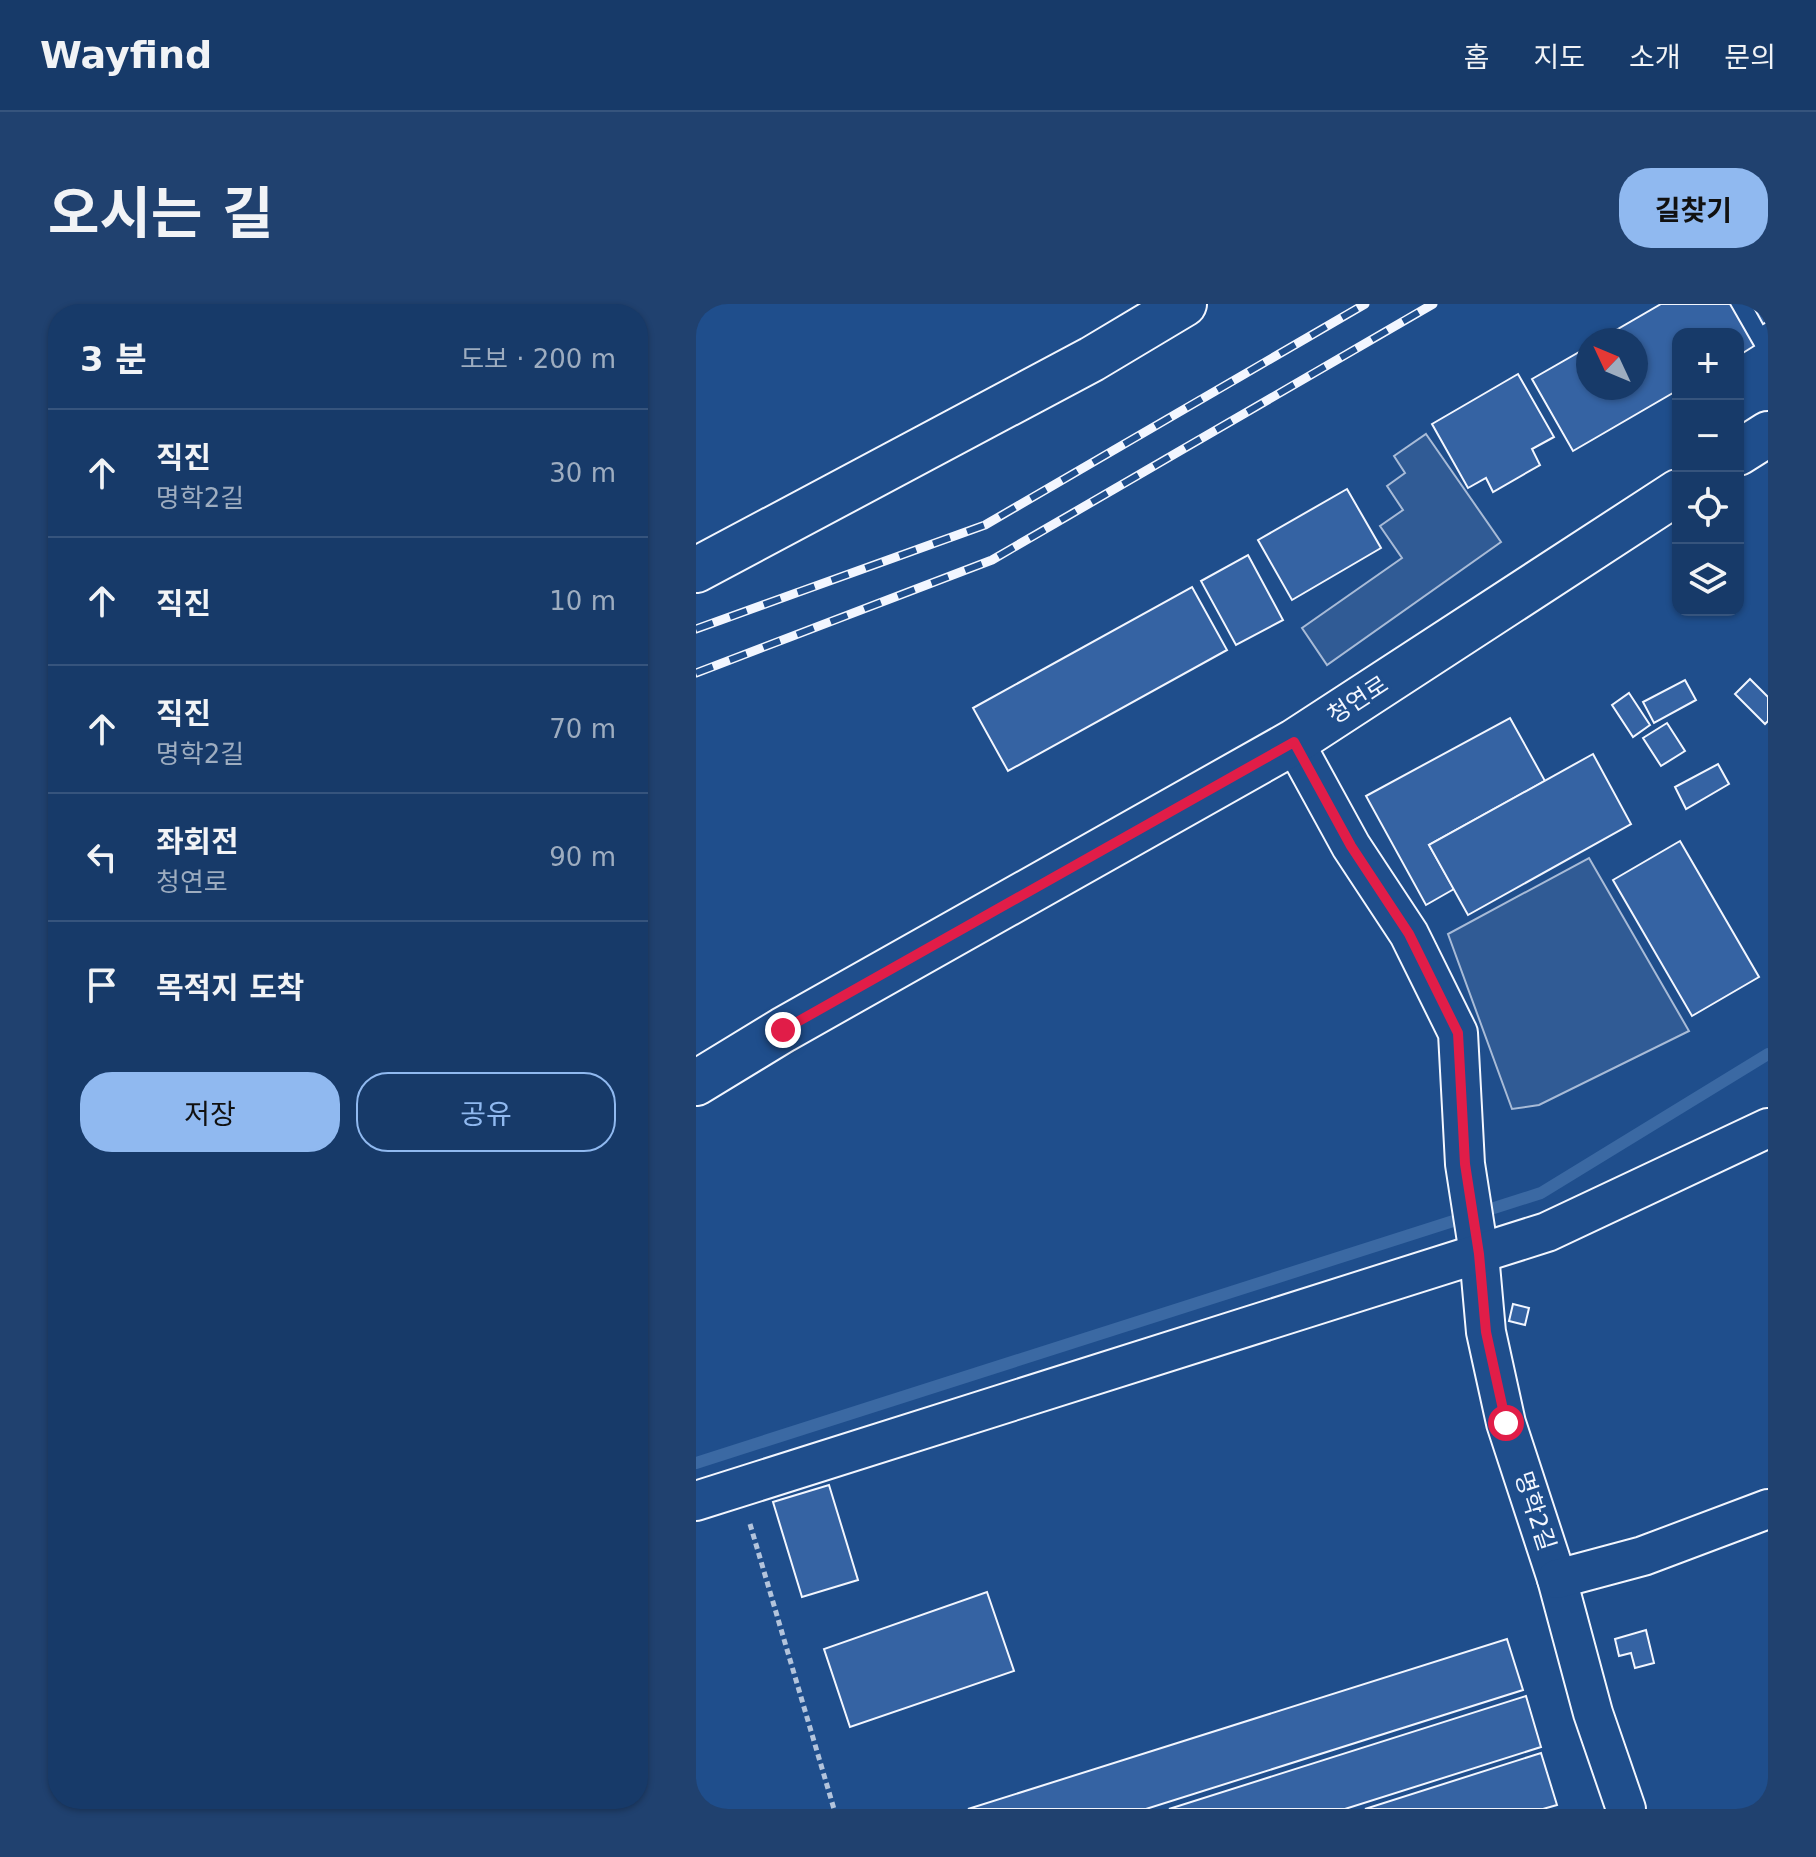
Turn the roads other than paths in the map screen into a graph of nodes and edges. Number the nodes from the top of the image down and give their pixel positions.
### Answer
1 (1184, 304) edge
2 (1768, 434) edge
3 (1744, 449) edge
4 (1672, 496) edge
5 (696, 570) edge
6 (1294, 742) junction
7 (696, 1083) edge
8 (1768, 1128) edge
9 (1477, 1241) junction
10 (696, 1501) edge
11 (1768, 1509) edge
12 (1557, 1579) junction
13 (1626, 1809) edge

1 - 5 main road
2 - 3 main road
4 - 6 main road, 청연로
6 - 7 main road, 청연로
6 - 9 street, 명학2길
8 - 9 street
9 - 10 street
9 - 12 street, 명학2길
11 - 12 street, 명학2길
12 - 13 street, 명학2길

